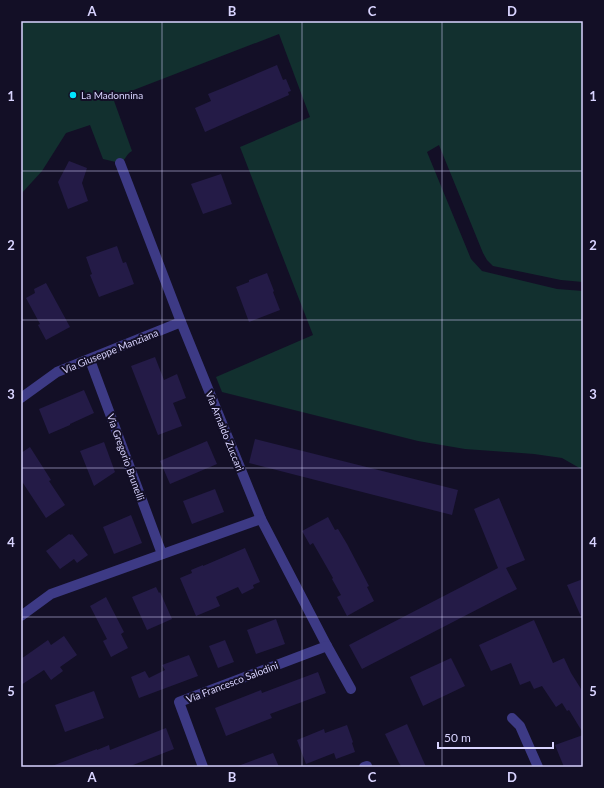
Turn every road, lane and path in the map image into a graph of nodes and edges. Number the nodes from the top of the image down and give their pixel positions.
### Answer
1 (120, 163) dead end
2 (181, 322) junction
3 (90, 360) junction
4 (21, 398) edge
5 (261, 519) junction
6 (162, 554) junction
7 (21, 616) edge
8 (327, 646) junction
9 (351, 689) dead end
10 (512, 718) dead end
11 (203, 767) edge
12 (538, 767) edge

1 - 2 street, Via Arnaldo Zuccari
2 - 3 street, Via Giuseppe Manziana
2 - 5 street, Via Arnaldo Zuccari
3 - 4 street, Via Giuseppe Manziana
3 - 6 street, Via Gregorio Brunelli
5 - 6 street
5 - 8 street, Via Arnaldo Zuccari
6 - 7 street
8 - 9 street, Via Arnaldo Zuccari
8 - 11 street, Via Francesco Salodini
10 - 12 street

